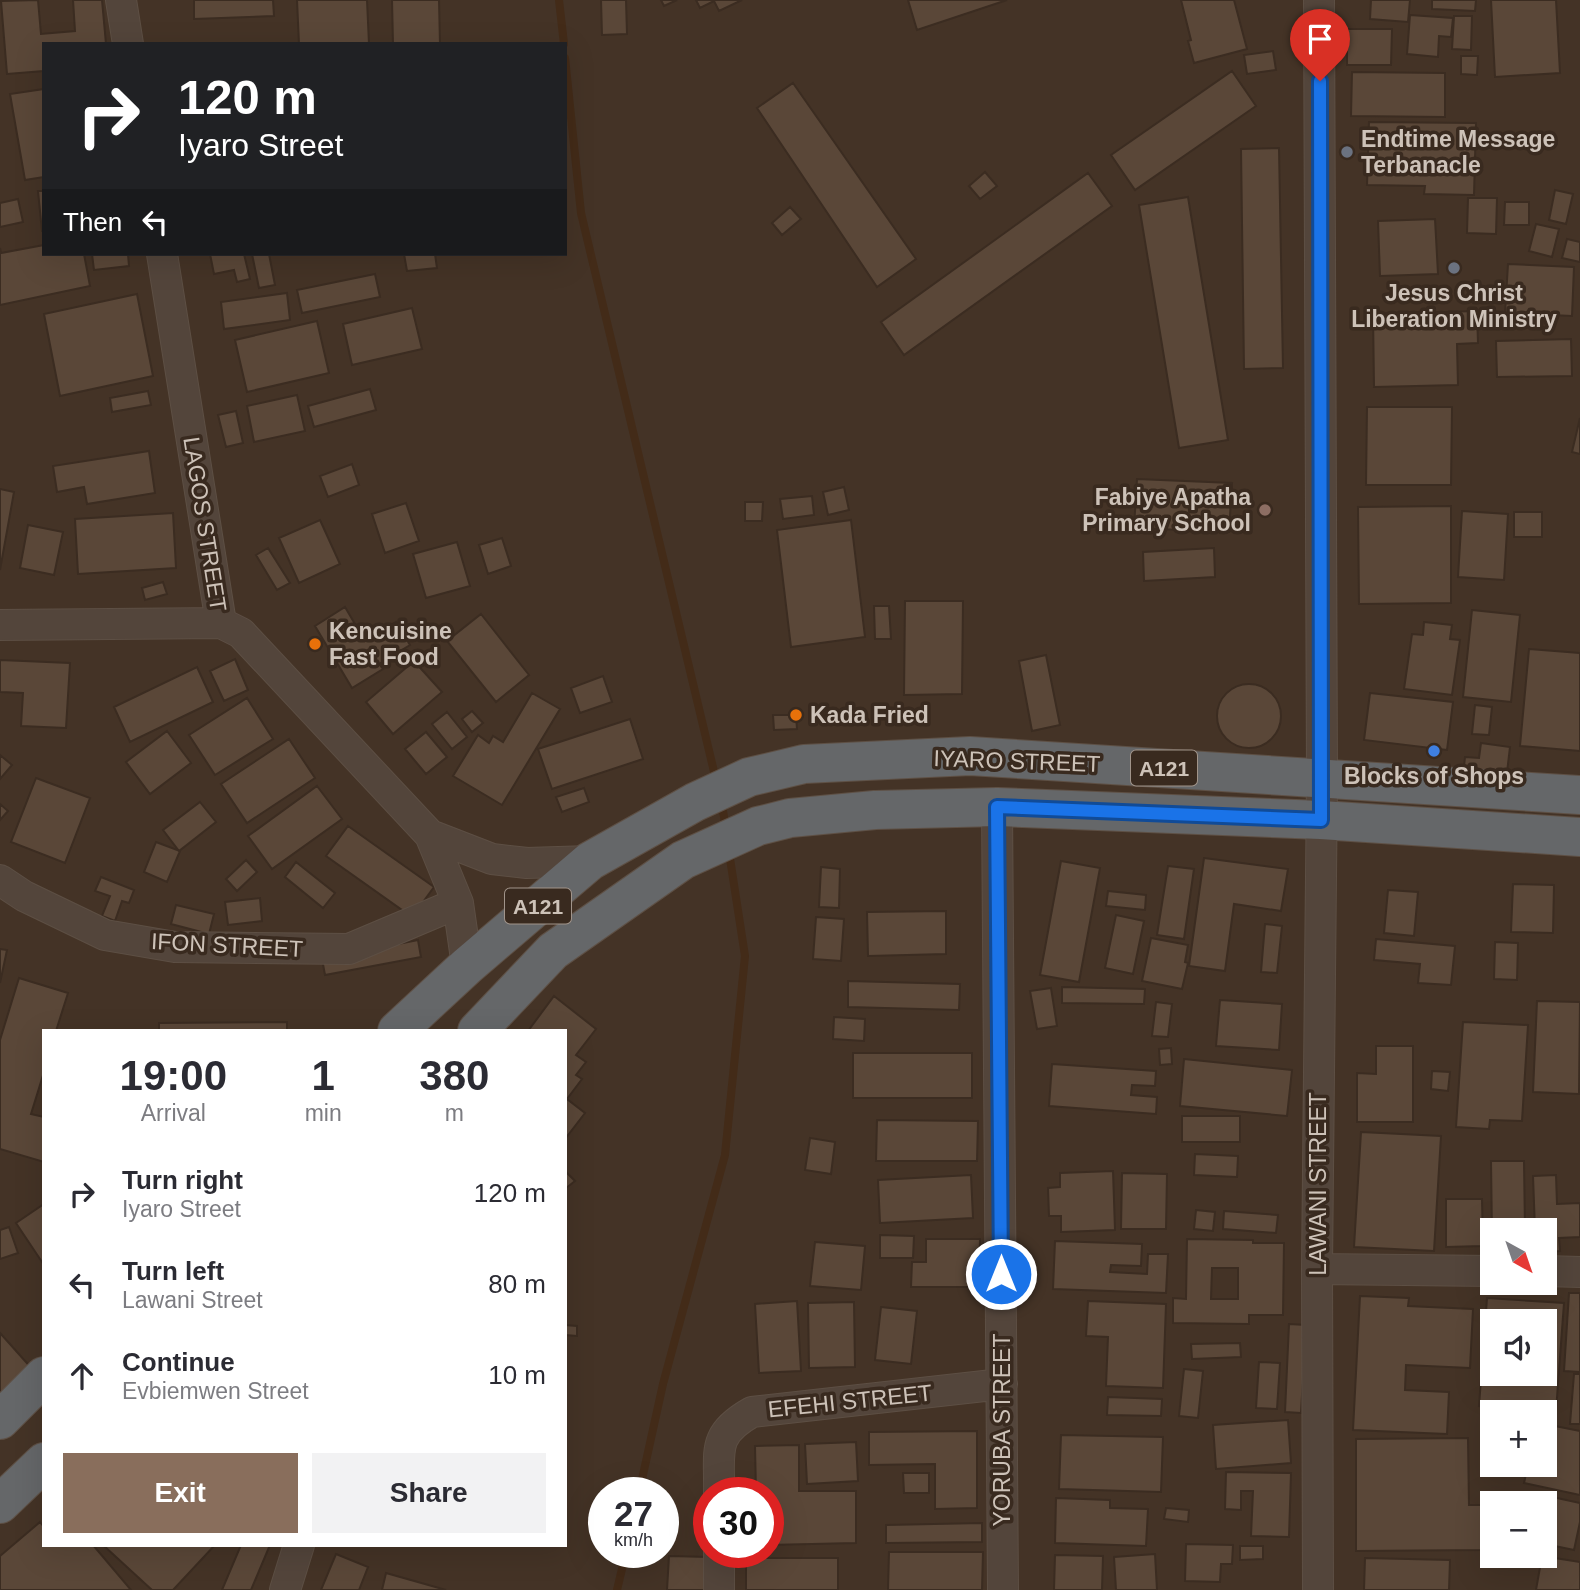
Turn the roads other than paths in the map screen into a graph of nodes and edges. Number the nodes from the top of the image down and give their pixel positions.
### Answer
1 (121, 0) edge
2 (1319, 0) edge
3 (128, 42) edge
4 (162, 256) edge
5 (221, 623) junction
6 (0, 625) edge
7 (1322, 779) junction
8 (1580, 795) edge
9 (997, 807) junction
10 (1321, 820) junction
11 (430, 835) junction
12 (1580, 837) edge
13 (590, 862) junction
14 (0, 880) edge
15 (458, 903) junction
16 (467, 966) junction
17 (399, 1029) edge
18 (479, 1029) edge
19 (1317, 1269) junction
20 (1480, 1271) edge
21 (1558, 1272) edge
22 (1580, 1272) edge
23 (42, 1378) edge
24 (1002, 1384) junction
25 (0, 1420) edge
26 (42, 1464) edge
27 (719, 1477) edge
28 (0, 1504) edge
29 (298, 1547) edge
30 (719, 1568) edge
31 (285, 1590) edge
32 (719, 1590) edge
33 (1003, 1590) edge
34 (1318, 1590) edge

1 - 3 street
2 - 7 street, LAWANI STREET
4 - 5 street, LAGOS STREET
5 - 6 street
5 - 11 street, LAGOS STREET
7 - 8 highway, IYARO STREET / A121
7 - 10 street, LAWANI STREET
7 - 13 highway, IYARO STREET / A121
9 - 10 highway, IYARO STREET / A121
9 - 18 highway, IYARO STREET / A121
9 - 24 street, YORUBA STREET
10 - 12 highway, IYARO STREET / A121
10 - 19 street, LAWANI STREET
11 - 13 street
11 - 15 street
13 - 16 highway, A121
14 - 15 street, IFON STREET
15 - 16 street
16 - 17 highway, A121
19 - 20 street
19 - 34 street, LAWANI STREET
21 - 22 street
23 - 25 highway
24 - 27 street, EFEHI STREET
24 - 33 street, YORUBA STREET
26 - 28 highway
29 - 31 street
30 - 32 street

